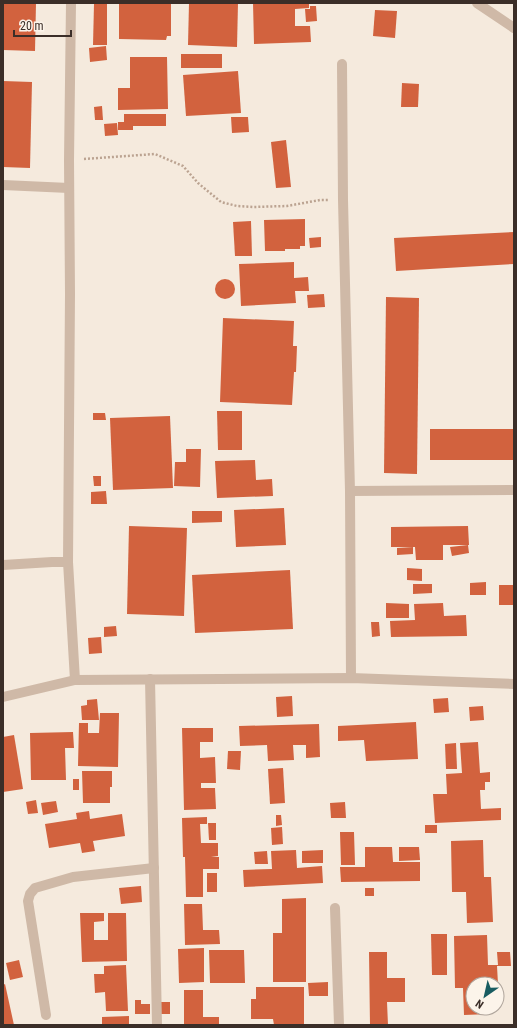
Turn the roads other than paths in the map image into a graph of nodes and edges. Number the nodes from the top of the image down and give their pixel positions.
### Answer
1 (72, 3) edge
2 (477, 3) edge
3 (514, 28) edge
4 (342, 64) dead end
5 (3, 185) edge
6 (69, 188) junction
7 (514, 490) edge
8 (350, 492) junction
9 (68, 562) junction
10 (3, 565) edge
11 (351, 678) junction
12 (150, 679) junction
13 (75, 680) junction
14 (514, 684) edge
15 (3, 698) edge
16 (154, 868) junction
17 (335, 908) dead end
18 (46, 1015) dead end
19 (157, 1025) edge
20 (339, 1025) edge

1 - 6 street
2 - 3 street
4 - 8 street
5 - 6 street
6 - 9 street
7 - 8 street
8 - 11 street
9 - 10 street
9 - 13 street
11 - 12 street
11 - 14 street
12 - 13 street
12 - 16 street
13 - 15 street
16 - 18 street
16 - 19 street
17 - 20 street

